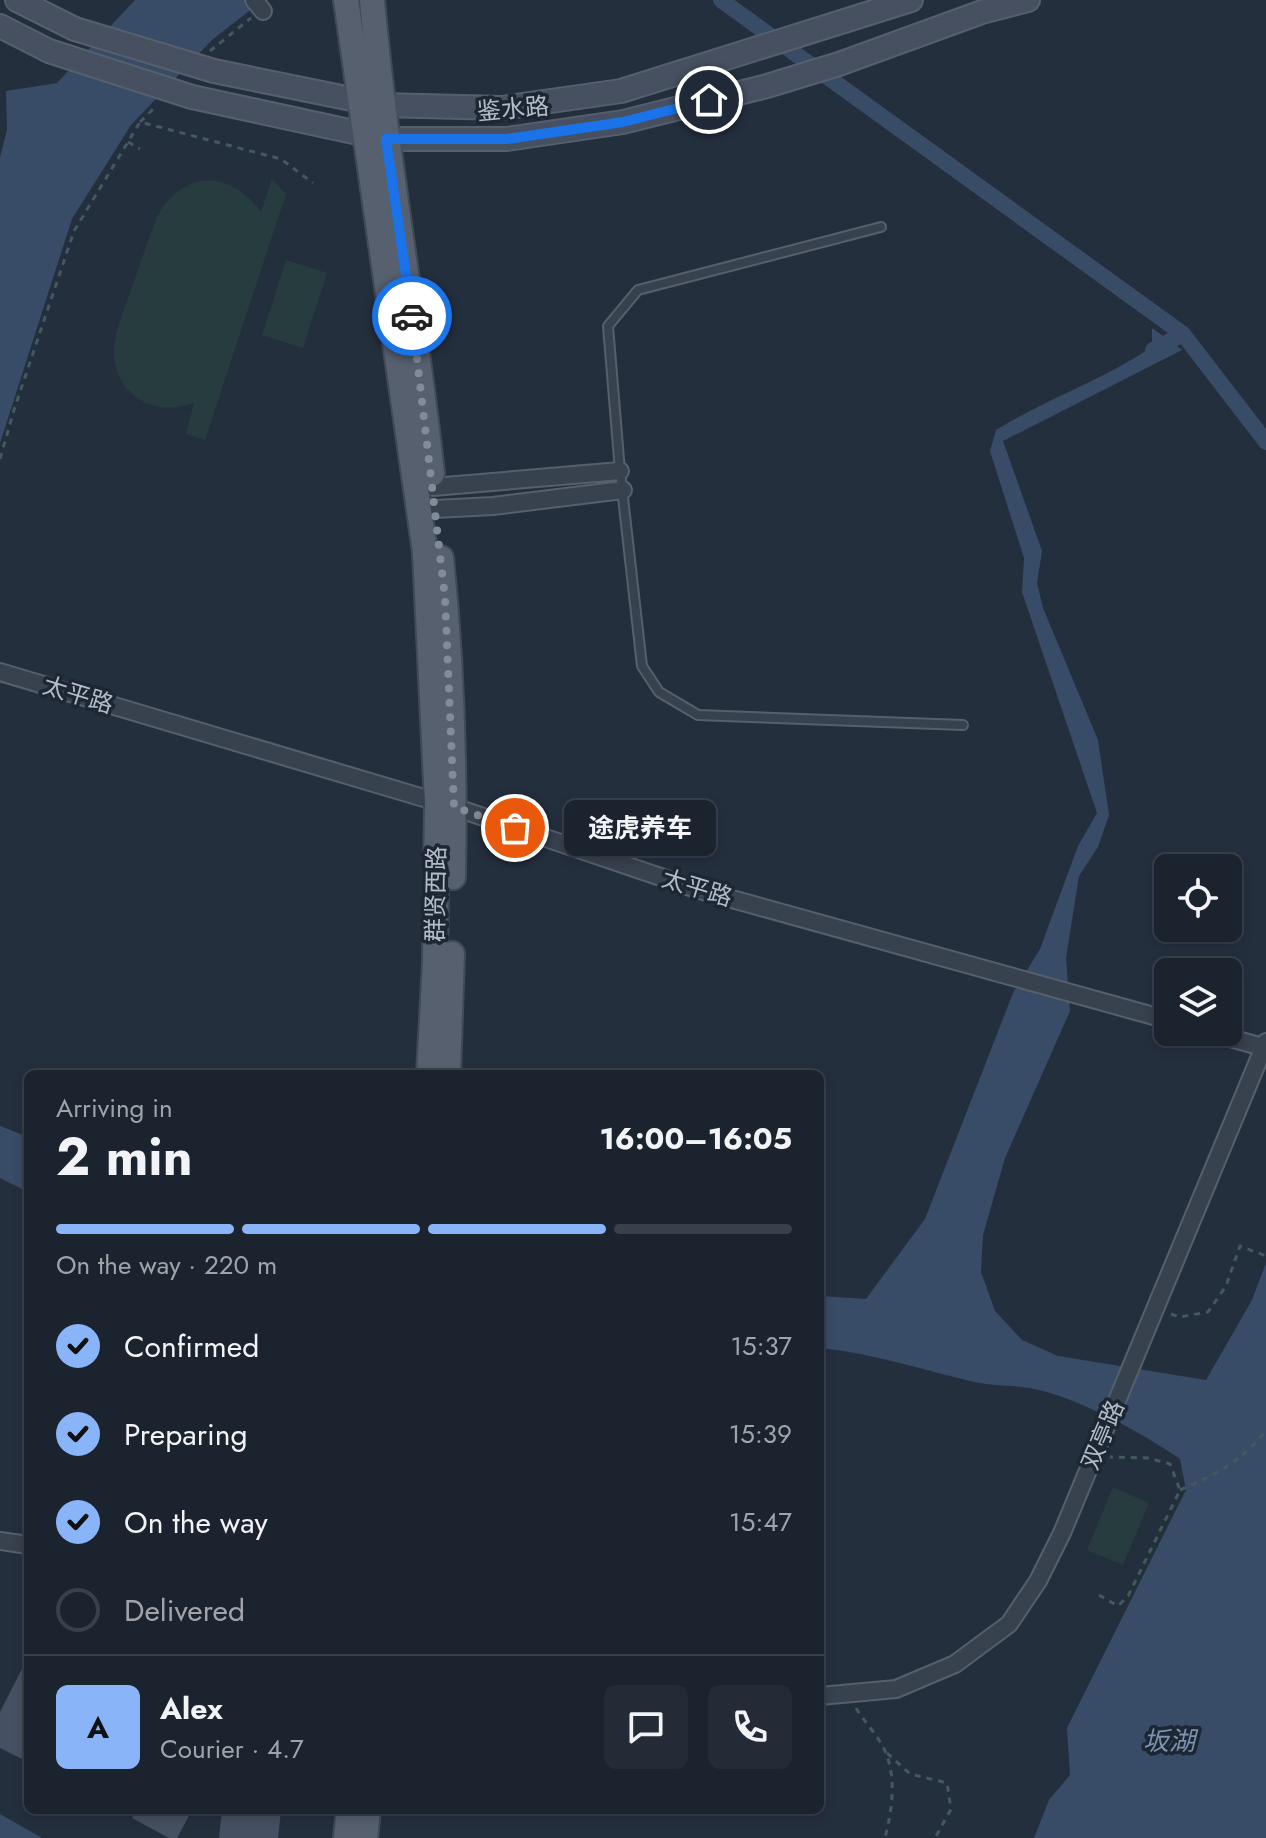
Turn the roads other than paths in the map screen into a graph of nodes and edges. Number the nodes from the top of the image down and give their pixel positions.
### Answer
1 (17, 0) edge
2 (346, 0) edge
3 (372, 0) edge
4 (911, 0) edge
5 (1028, 0) edge
6 (0, 26) edge
7 (370, 103) junction
8 (375, 137) junction
9 (881, 227) dead end
10 (620, 471) junction
11 (623, 490) junction
12 (434, 498) junction
13 (0, 672) edge
14 (963, 725) dead end
15 (446, 804) junction
16 (1154, 1016) edge
17 (1242, 1040) edge
18 (1265, 1046) edge
19 (429, 1070) edge
20 (448, 1070) edge
21 (0, 1541) edge
22 (24, 1544) edge
23 (824, 1696) edge
24 (349, 1814) edge
25 (368, 1814) edge
26 (346, 1838) edge
27 (365, 1838) edge

1 - 7 street, 鉴水路, bridge
2 - 7 main road, 群贤西路
3 - 7 main road, 群贤西路
4 - 7 street, 鉴水路
5 - 8 street, 鉴水路
6 - 8 street, 鉴水路, bridge
7 - 8 main road, 群贤西路
8 - 12 main road, 群贤西路
8 - 15 main road, 群贤西路
9 - 10 lane
10 - 11 lane
10 - 12 street
11 - 12 street
11 - 14 lane
12 - 15 main road, 群贤西路
13 - 15 street, 太平路
15 - 16 street, 太平路
15 - 19 main road, 群贤西路
15 - 20 main road, 群贤西路
17 - 18 street
18 - 23 street, 双亭路
21 - 22 street
24 - 26 main road
25 - 27 main road

